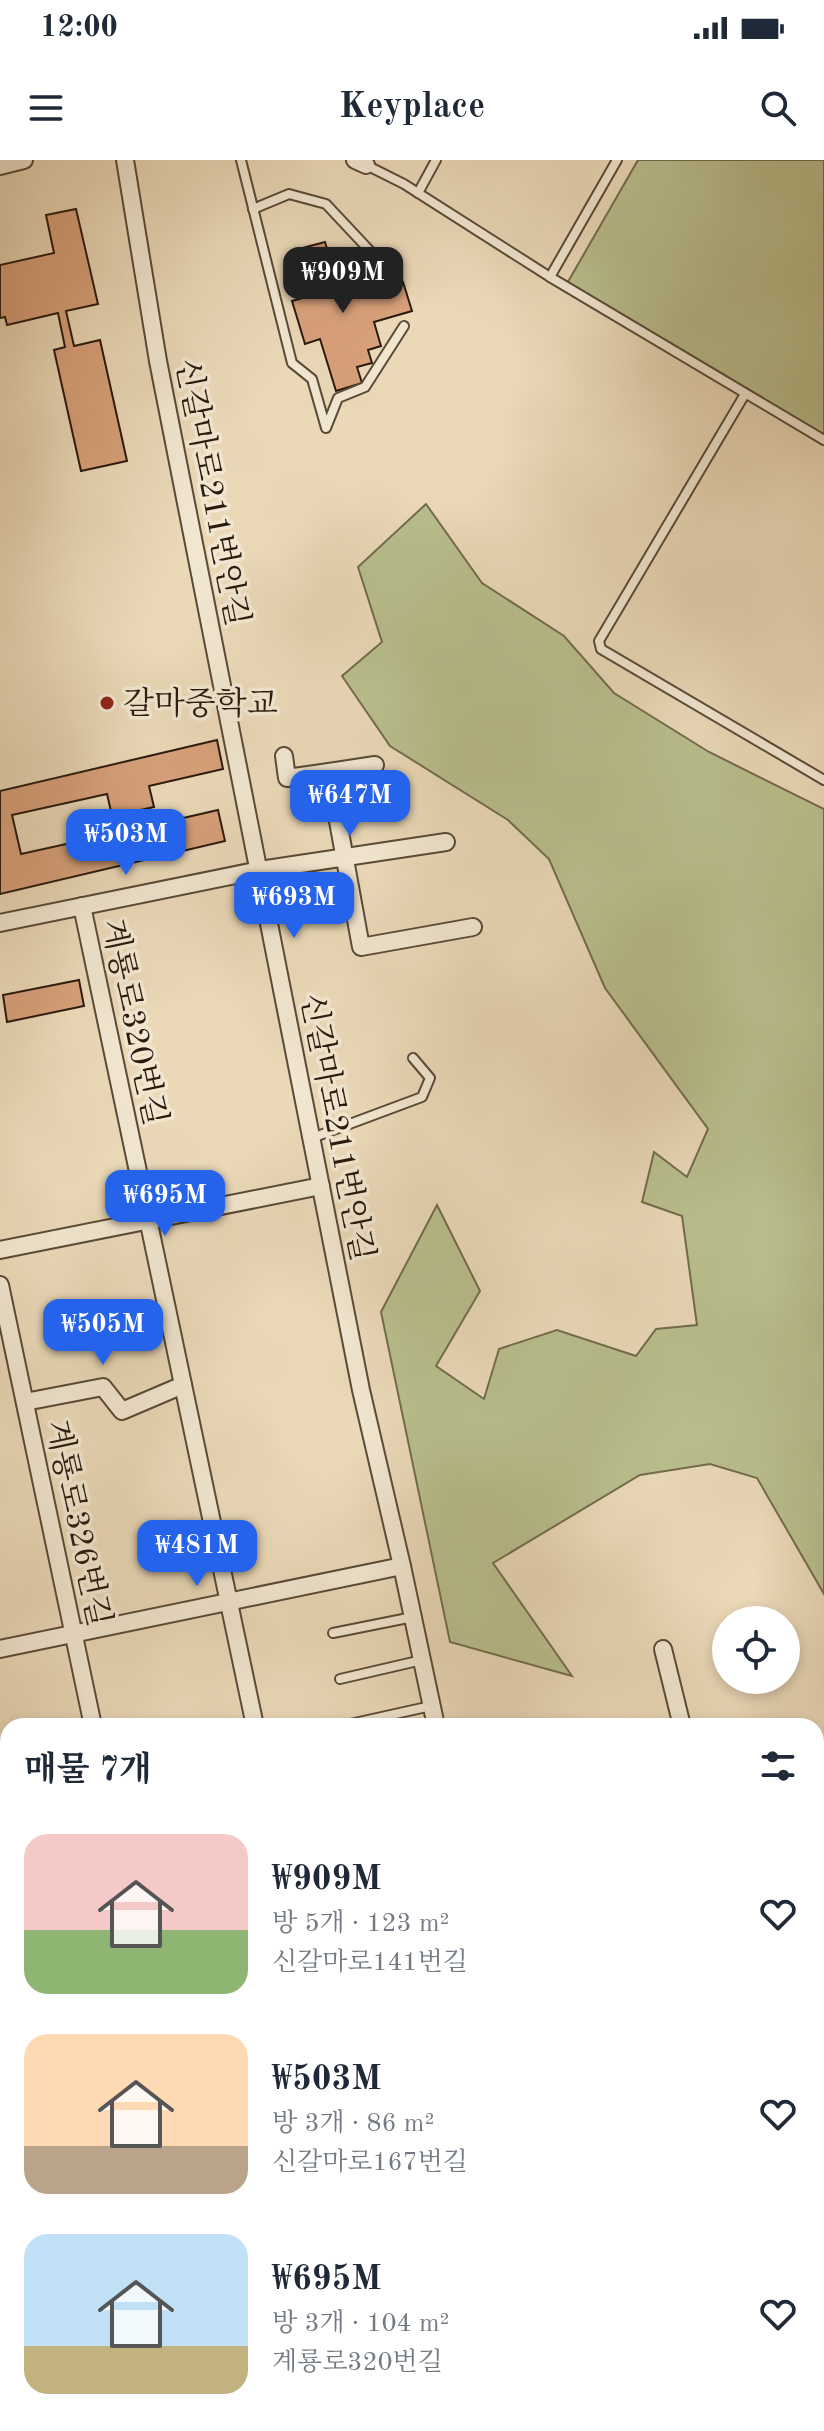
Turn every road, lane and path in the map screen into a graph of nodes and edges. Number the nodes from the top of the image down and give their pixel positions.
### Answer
1 (24, 160) edge
2 (125, 160) edge
3 (241, 160) edge
4 (436, 160) edge
5 (617, 160) edge
6 (360, 163) edge
7 (0, 166) edge
8 (418, 193) junction
9 (253, 209) junction
10 (385, 267) dead end
11 (550, 277) junction
12 (404, 326) dead end
13 (745, 394) junction
14 (824, 440) edge
15 (284, 756) dead end
16 (375, 765) dead end
17 (329, 772) junction
18 (824, 780) edge
19 (446, 842) dead end
20 (343, 859) junction
21 (260, 870) junction
22 (82, 906) junction
23 (0, 923) edge
24 (473, 927) dead end
25 (413, 1058) dead end
26 (312, 1138) junction
27 (321, 1186) junction
28 (148, 1221) junction
29 (0, 1250) edge
30 (0, 1285) edge
31 (183, 1385) junction
32 (25, 1402) junction
33 (402, 1566) junction
34 (228, 1602) junction
35 (413, 1617) junction
36 (333, 1633) dead end
37 (73, 1634) junction
38 (0, 1649) edge
39 (663, 1649) dead end
40 (422, 1660) junction
41 (340, 1679) dead end
42 (431, 1706) junction
43 (91, 1718) edge
44 (253, 1718) edge
45 (377, 1718) edge
46 (434, 1718) edge
47 (680, 1718) edge

1 - 7 street
2 - 21 street, 신갈마로211번안길
3 - 9 lane
4 - 8 lane
5 - 11 lane
6 - 8 lane
8 - 11 lane
9 - 10 lane
9 - 12 lane
11 - 13 lane
13 - 14 lane
13 - 18 lane
15 - 17 street
16 - 17 street
17 - 20 street
19 - 20 street
20 - 21 street
20 - 24 street
21 - 22 street
21 - 26 street, 신갈마로211번안길
22 - 23 street
22 - 28 street, 계룡로320번길
25 - 26 lane
26 - 27 street, 신갈마로211번안길
27 - 28 street
27 - 33 street, 신갈마로211번안길
28 - 29 street
28 - 31 street, 계룡로320번길
30 - 32 street, 계룡로326번길
31 - 32 street
31 - 34 street, 계룡로320번길
32 - 37 street, 계룡로326번길
33 - 34 street
33 - 35 street, 신갈마로211번안길
34 - 37 street
34 - 44 street, 계룡로320번길
35 - 36 lane
35 - 40 street, 신갈마로211번안길
37 - 38 street
37 - 43 street, 계룡로326번길
39 - 47 street
40 - 41 lane
40 - 42 street, 신갈마로211번안길
42 - 45 lane
42 - 46 street, 신갈마로211번안길

